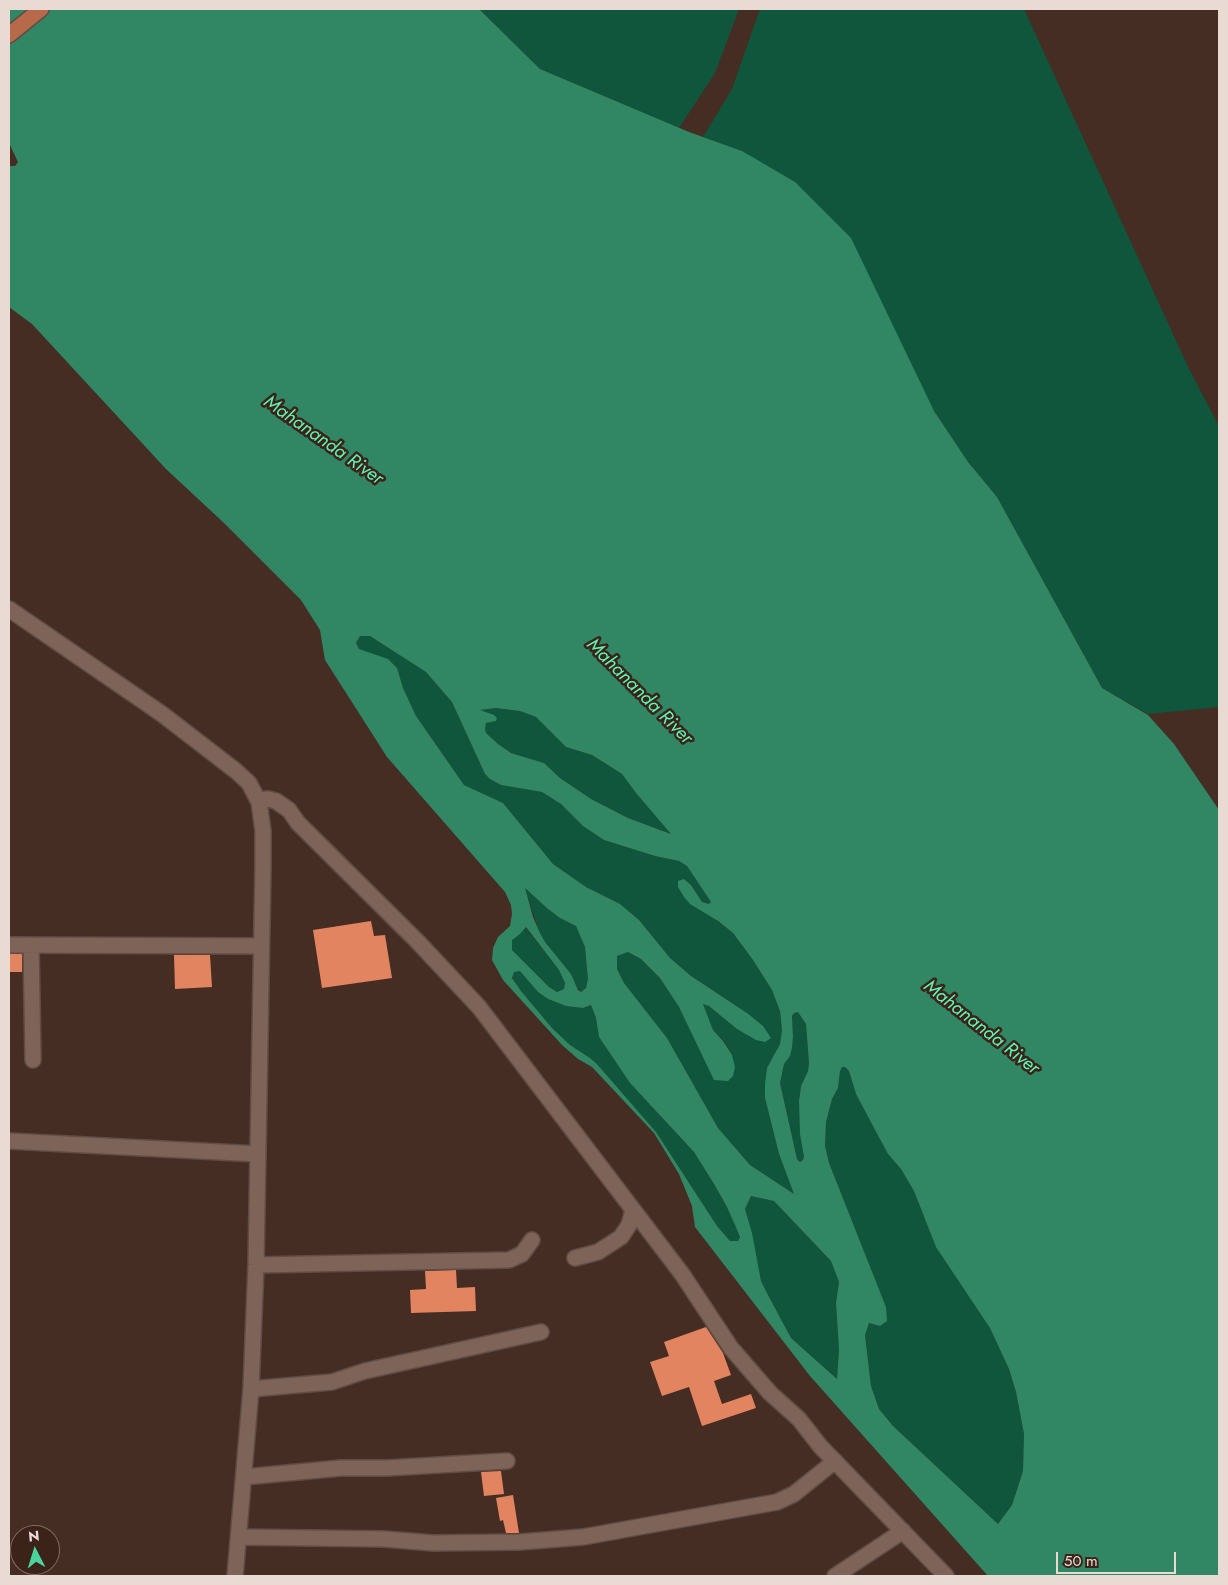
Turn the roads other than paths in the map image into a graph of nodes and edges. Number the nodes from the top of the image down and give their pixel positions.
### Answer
1 (41, 9) edge
2 (9, 35) edge
3 (9, 609) edge
4 (258, 800) junction
5 (9, 945) edge
6 (31, 945) junction
7 (261, 946) junction
8 (33, 1060) dead end
9 (9, 1141) edge
10 (258, 1154) junction
11 (633, 1210) junction
12 (532, 1240) dead end
13 (575, 1258) dead end
14 (256, 1265) junction
15 (541, 1332) dead end
16 (251, 1389) junction
17 (835, 1461) junction
18 (507, 1462) dead end
19 (244, 1477) junction
20 (903, 1531) junction
21 (238, 1537) junction
22 (235, 1576) edge
23 (835, 1576) edge
24 (946, 1576) edge

1 - 2 main road
3 - 4 street
4 - 7 street
4 - 11 street
5 - 6 street
6 - 7 street
6 - 8 street
7 - 10 street
9 - 10 street
10 - 14 street
11 - 13 street
11 - 17 street
12 - 14 street
14 - 16 street
15 - 16 street
16 - 19 street
17 - 20 street
17 - 21 street
18 - 19 street
19 - 21 street
20 - 23 street
20 - 24 street
21 - 22 street

